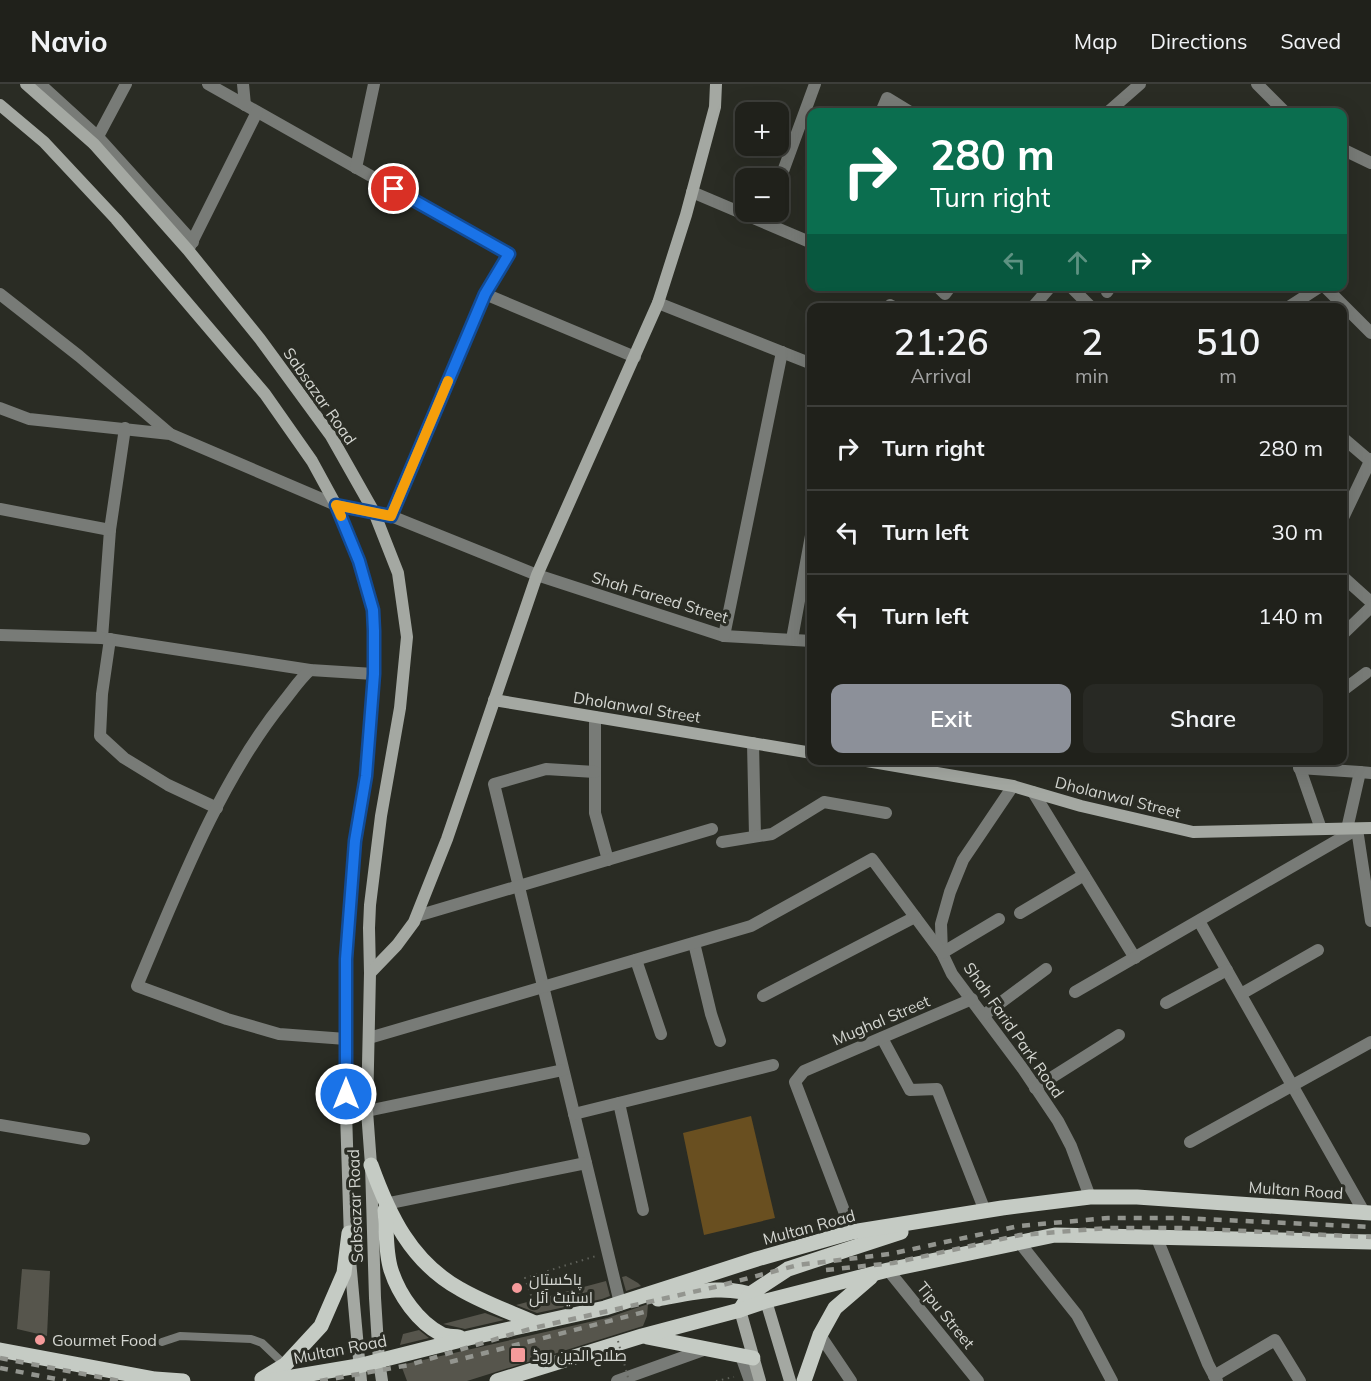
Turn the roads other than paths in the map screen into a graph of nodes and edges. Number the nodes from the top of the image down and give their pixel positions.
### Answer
1 (26, 84) edge
2 (40, 84) edge
3 (126, 84) edge
4 (208, 84) edge
5 (243, 84) edge
6 (374, 84) edge
7 (716, 84) edge
8 (815, 84) edge
9 (1140, 84) edge
10 (1257, 84) edge
11 (0, 105) edge
12 (244, 105) junction
13 (883, 108) edge
14 (903, 108) edge
15 (1113, 108) edge
16 (1281, 108) edge
17 (257, 112) junction
18 (96, 140) junction
19 (1347, 152) edge
20 (1371, 163) edge
21 (356, 168) junction
22 (784, 168) edge
23 (692, 192) junction
24 (735, 206) edge
25 (776, 222) edge
26 (807, 240) edge
27 (190, 246) junction
28 (1047, 291) edge
29 (1075, 291) edge
30 (1315, 291) edge
31 (1328, 291) edge
32 (0, 294) edge
33 (485, 294) junction
34 (658, 303) junction
35 (1036, 303) edge
36 (1087, 303) edge
37 (1295, 303) edge
38 (1340, 303) edge
39 (1347, 310) edge
40 (1371, 333) edge
41 (782, 352) junction
42 (635, 357) junction
43 (807, 362) edge
44 (0, 408) edge
45 (124, 428) junction
46 (170, 434) junction
47 (1347, 441) edge
48 (1370, 460) edge
49 (336, 505) junction
50 (0, 509) edge
51 (1347, 509) edge
52 (374, 512) junction
53 (391, 516) junction
54 (110, 530) junction
55 (807, 557) edge
56 (537, 575) junction
57 (1347, 580) edge
58 (1371, 602) edge
59 (1371, 607) edge
60 (1347, 629) edge
61 (0, 635) edge
62 (724, 636) junction
63 (106, 638) junction
64 (792, 639) junction
65 (807, 640) edge
66 (310, 670) junction
67 (1366, 673) dead end
68 (374, 674) junction
69 (1347, 687) edge
70 (494, 699) junction
71 (595, 717) junction
72 (753, 743) junction
73 (807, 752) edge
74 (890, 765) edge
75 (1298, 765) edge
76 (1306, 765) edge
77 (595, 772) junction
78 (1366, 773) edge
79 (1013, 786) junction
80 (1033, 792) junction
81 (218, 808) junction
82 (886, 813) dead end
83 (1371, 828) edge
84 (712, 829) dead end
85 (1321, 829) junction
86 (1352, 829) junction
87 (754, 836) junction
88 (722, 842) dead end
89 (608, 860) junction
90 (1084, 876) junction
91 (519, 886) junction
92 (1020, 913) dead end
93 (417, 916) junction
94 (915, 917) junction
95 (999, 919) dead end
96 (1199, 921) junction
97 (1371, 921) edge
98 (369, 928) junction
99 (348, 932) junction
100 (694, 943) junction
101 (1318, 950) dead end
102 (942, 953) junction
103 (1135, 958) junction
104 (636, 960) junction
105 (1046, 969) dead end
106 (1227, 970) junction
107 (370, 973) junction
108 (543, 987) junction
109 (1075, 992) dead end
110 (1240, 994) junction
111 (763, 996) dead end
112 (972, 999) junction
113 (1166, 1003) dead end
114 (984, 1015) junction
115 (661, 1034) dead end
116 (1119, 1035) dead end
117 (369, 1038) junction
118 (882, 1038) junction
119 (346, 1039) junction
120 (720, 1041) dead end
121 (1371, 1042) edge
122 (773, 1065) dead end
123 (563, 1070) junction
124 (1292, 1085) junction
125 (1035, 1088) junction
126 (619, 1103) junction
127 (367, 1110) junction
128 (574, 1114) junction
129 (0, 1125) edge
130 (84, 1139) dead end
131 (1190, 1142) dead end
132 (586, 1163) junction
133 (371, 1165) junction
134 (1090, 1197) junction
135 (385, 1204) junction
136 (643, 1210) dead end
137 (986, 1211) junction
138 (1368, 1213) edge
139 (938, 1220) junction
140 (852, 1232) junction
141 (349, 1233) junction
142 (1156, 1236) junction
143 (1019, 1242) junction
144 (1371, 1242) edge
145 (882, 1271) junction
146 (750, 1294) junction
147 (766, 1301) junction
148 (620, 1303) junction
149 (605, 1308) junction
150 (741, 1310) junction
151 (538, 1323) junction
152 (820, 1335) junction
153 (642, 1336) junction
154 (470, 1338) junction
155 (162, 1342) dead end
156 (708, 1348) junction
157 (0, 1350) edge
158 (747, 1357) junction
159 (379, 1361) junction
160 (285, 1365) junction
161 (360, 1373) edge
162 (1216, 1378) edge
163 (183, 1381) edge
164 (259, 1381) edge
165 (269, 1381) edge
166 (382, 1381) edge
167 (497, 1381) edge
168 (616, 1381) edge
169 (750, 1381) edge
170 (760, 1381) edge
171 (790, 1381) edge
172 (804, 1381) edge
173 (851, 1381) edge
174 (978, 1381) edge
175 (1112, 1381) edge
176 (1300, 1381) edge

1 - 18 main road, Sabsazar Road
2 - 18 street
3 - 18 street
4 - 12 street
5 - 12 street
6 - 21 street
7 - 23 main road
8 - 22 street
9 - 15 street
10 - 16 street
11 - 49 main road, Sabsazar Road
12 - 17 street
13 - 14 street
17 - 21 street
17 - 27 street
18 - 27 main road, Sabsazar Road
19 - 20 street
21 - 33 street
23 - 24 street
23 - 34 main road
25 - 26 street
27 - 52 main road, Sabsazar Road
28 - 35 street
29 - 36 street
30 - 37 street
31 - 38 street
32 - 46 street
33 - 42 street
33 - 53 street
34 - 41 street
34 - 42 main road
39 - 40 street
41 - 43 street
41 - 62 street
42 - 56 main road
44 - 45 street
45 - 46 street
45 - 54 street
46 - 49 street, Shah Fareed Street
47 - 48 street
48 - 51 street
49 - 52 street, Shah Fareed Street
49 - 68 main road, Sabsazar Road
50 - 54 street
52 - 53 street, Shah Fareed Street
52 - 98 main road, Sabsazar Road
53 - 56 street, Shah Fareed Street
54 - 63 street
55 - 64 street
56 - 62 street, Shah Fareed Street
56 - 70 main road
57 - 58 street
59 - 60 street
61 - 63 street
62 - 64 street, Shah Fareed Street
63 - 66 street
63 - 81 street
64 - 65 street, Shah Fareed Street
66 - 68 street
66 - 81 street
67 - 69 street
68 - 99 main road, Sabsazar Road
70 - 71 main road, Dholanwal Street
70 - 93 main road
71 - 72 main road, Dholanwal Street
71 - 77 street
72 - 73 main road, Dholanwal Street
72 - 87 street
74 - 79 main road, Dholanwal Street
75 - 85 street
76 - 78 street
77 - 89 street
77 - 91 street
78 - 86 street
79 - 80 main road, Dholanwal Street
79 - 102 street, Shah Farid Park Road
80 - 85 main road, Dholanwal Street
80 - 90 street
81 - 119 street
82 - 87 street
83 - 86 main road, Dholanwal Street
84 - 89 street
85 - 86 main road, Dholanwal Street
86 - 96 street
86 - 97 street
87 - 88 street
89 - 91 street
90 - 92 street
90 - 103 street
91 - 93 street
91 - 108 street
93 - 107 main road
94 - 100 street
94 - 102 street
94 - 111 street
95 - 102 street
96 - 103 street
96 - 106 street
98 - 99 main road
98 - 107 main road, Sabsazar Road
99 - 119 main road, Sabsazar Road
100 - 104 street
100 - 120 street
101 - 110 street
102 - 112 street, Shah Farid Park Road
103 - 109 street
104 - 108 street
104 - 115 street
105 - 114 street
106 - 110 street
106 - 113 street
107 - 117 main road, Sabsazar Road
108 - 117 street
108 - 123 street
110 - 124 street
112 - 114 street, Shah Farid Park Road
112 - 118 street, Mughal Street
114 - 125 street, Shah Farid Park Road
116 - 125 street
117 - 127 main road, Sabsazar Road
118 - 137 street
118 - 140 street, Mughal Street
119 - 141 main road, Sabsazar Road
121 - 124 street
122 - 126 street
123 - 127 street
123 - 128 street
124 - 131 street
124 - 138 street
125 - 134 street, Shah Farid Park Road
126 - 128 street
126 - 136 street
127 - 133 main road, Sabsazar Road
128 - 132 street
129 - 130 street
132 - 135 street
132 - 148 street
133 - 135 main road
133 - 159 main road, Sabsazar Road
134 - 137 main road, Multan Road
134 - 138 main road, Multan Road
135 - 151 main road
135 - 154 main road
137 - 139 main road, Multan Road
139 - 140 main road, Multan Road
139 - 146 main road
140 - 148 main road, Multan Road
141 - 160 main road
141 - 161 main road, Sabsazar Road
142 - 143 main road
142 - 144 main road
142 - 162 street
143 - 145 main road
143 - 175 street
145 - 147 main road
145 - 152 main road
145 - 174 street, Tipu Street
146 - 147 main road
146 - 149 main road
146 - 150 main road
147 - 150 main road
147 - 171 main road
148 - 149 main road, Multan Road
149 - 151 main road, Multan Road
150 - 153 main road
150 - 158 main road
151 - 154 main road, Multan Road
152 - 172 main road
152 - 173 street
153 - 156 main road
153 - 167 main road
154 - 159 main road, Multan Road
155 - 160 lane
156 - 158 main road
156 - 168 street
157 - 163 main road
158 - 169 street
158 - 170 main road
159 - 161 main road, Multan Road
159 - 166 main road, Sabsazar Road
160 - 164 main road
161 - 165 main road, Multan Road
162 - 176 street

